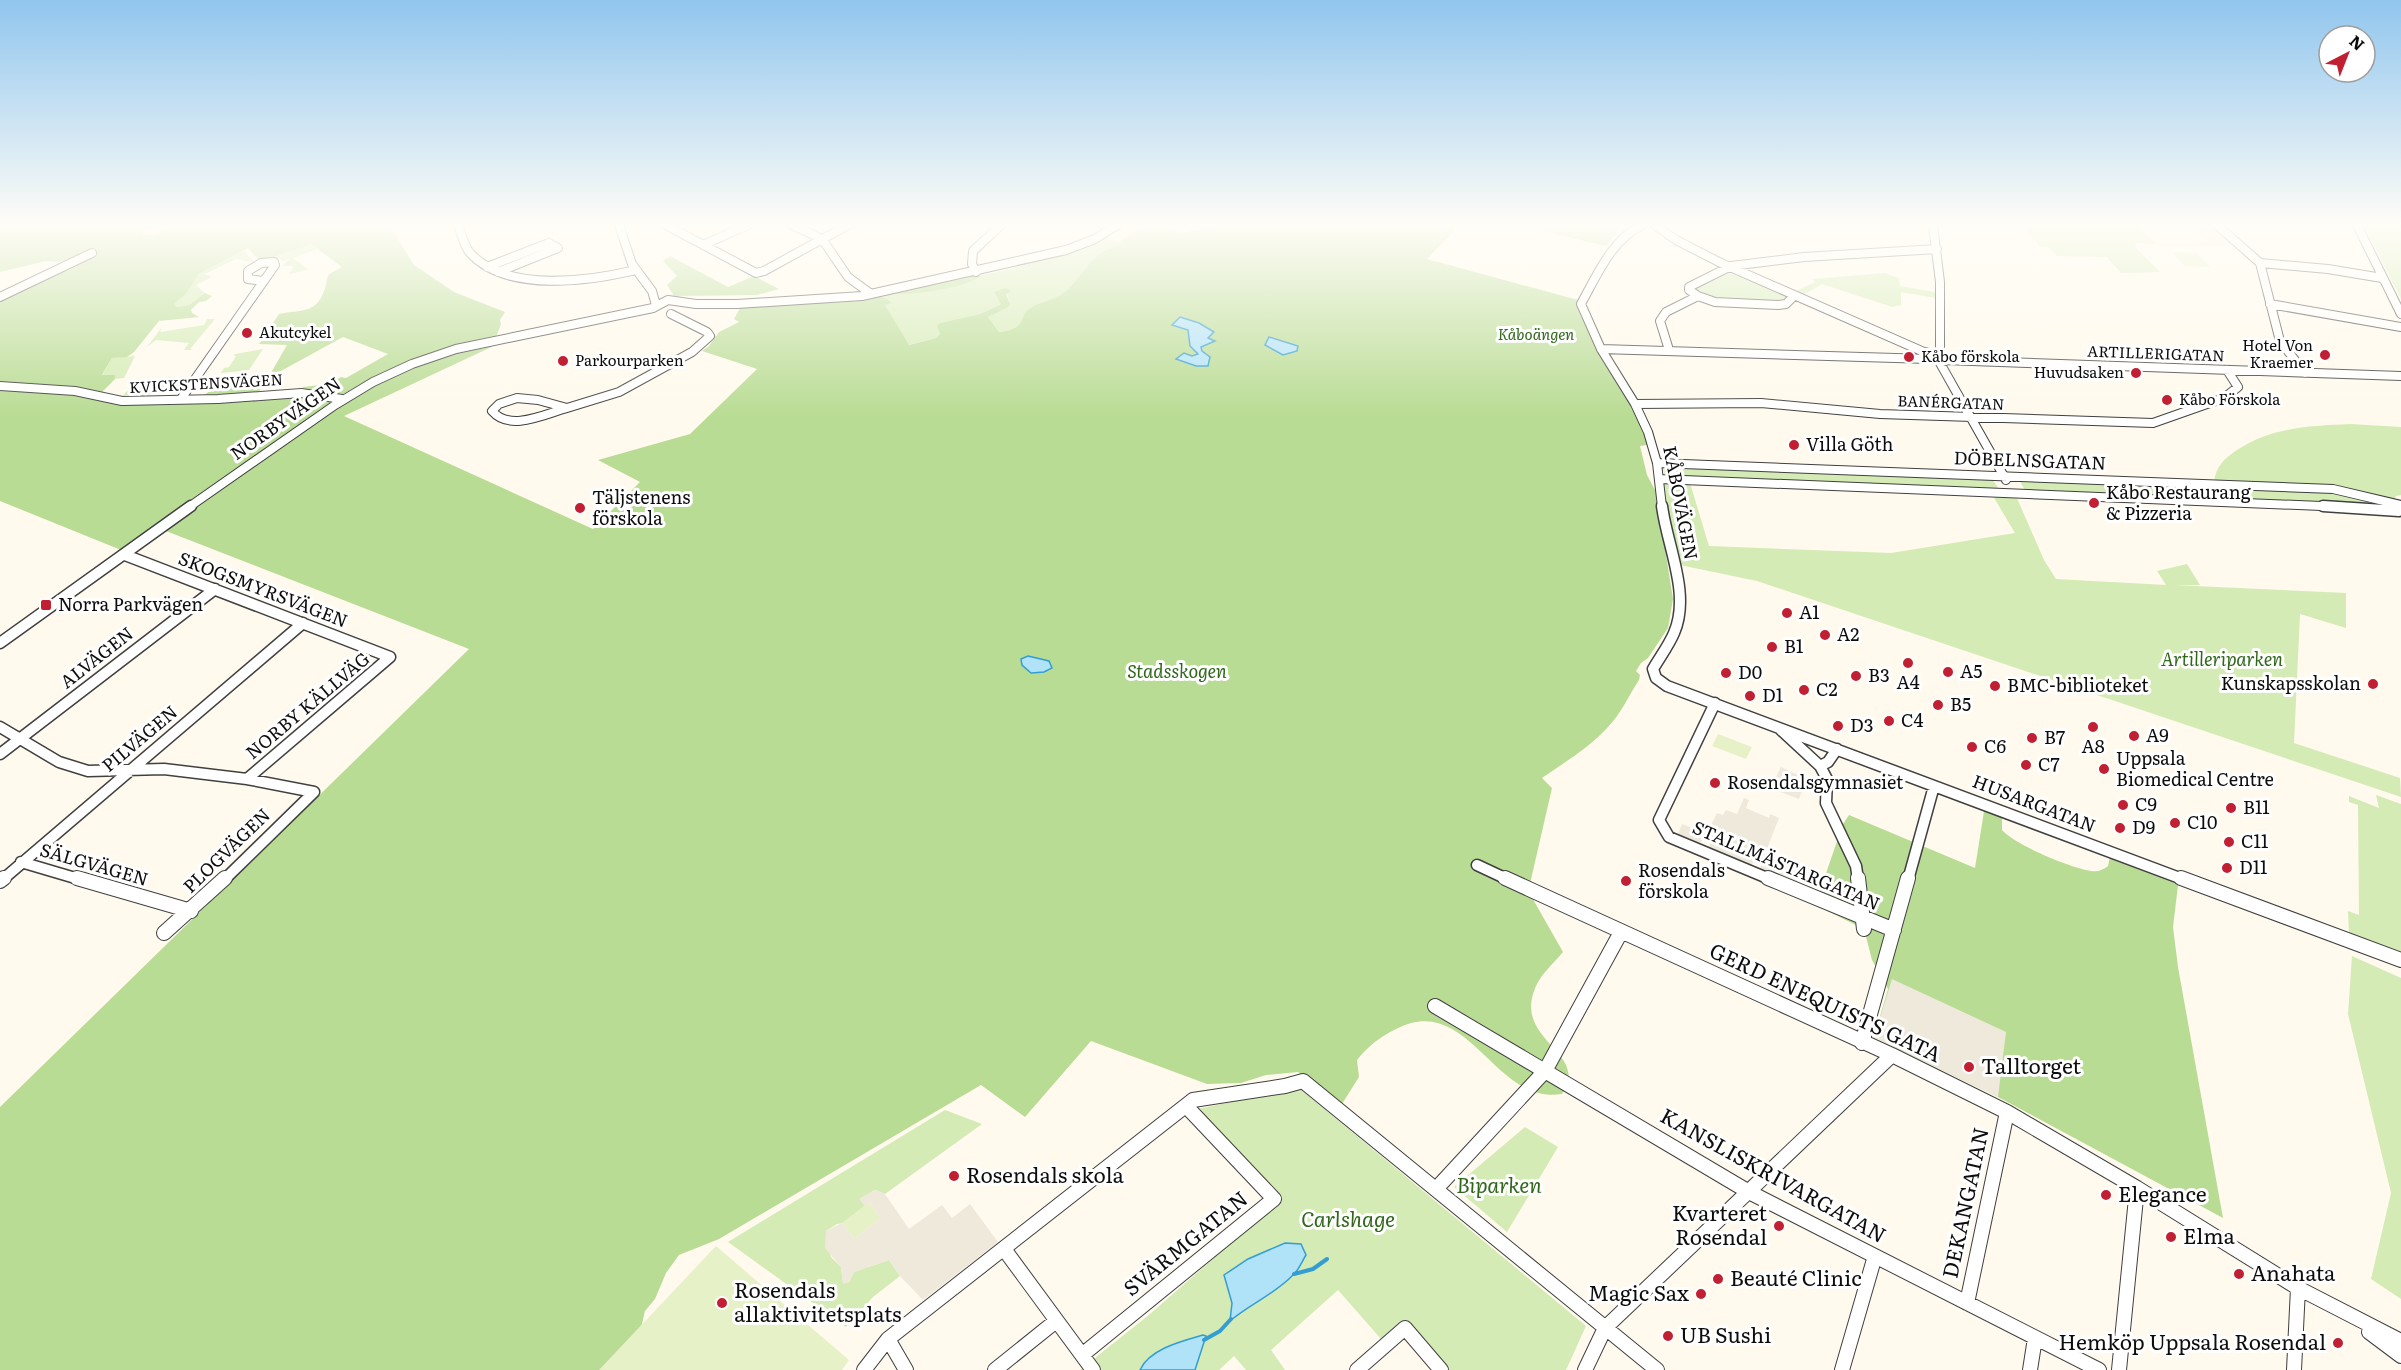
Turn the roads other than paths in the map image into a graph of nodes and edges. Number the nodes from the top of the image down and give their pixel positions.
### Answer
1 (17, 289) edge
2 (258, 289) edge
3 (864, 289) edge
4 (895, 289) edge
5 (1587, 289) edge
6 (1689, 289) edge
7 (1779, 289) edge
8 (1940, 289) edge
9 (2266, 289) edge
10 (2389, 289) edge
11 (652, 291) joint
12 (871, 294) junction
13 (1698, 296) junction
14 (1794, 296) junction
15 (0, 297) edge
16 (666, 300) junction
17 (2398, 302) edge
18 (2270, 304) junction
19 (655, 308) junction
20 (679, 309) junction
21 (2401, 314) edge
22 (2401, 327) edge
23 (1601, 349) junction
24 (1669, 350) junction
25 (1936, 358) junction
26 (2227, 370) junction
27 (2305, 373) junction
28 (2401, 376) edge
29 (0, 386) edge
30 (181, 399) junction
31 (342, 399) junction
32 (1635, 404) junction
33 (568, 408) junction
34 (1970, 417) junction
35 (1657, 463) junction
36 (2005, 477) junction
37 (1659, 478) junction
38 (2013, 492) junction
39 (2401, 505) edge
40 (2369, 507) junction
41 (2401, 511) edge
42 (2401, 519) edge
43 (125, 555) junction
44 (215, 589) junction
45 (303, 623) junction
46 (0, 644) edge
47 (390, 657) joint
48 (1656, 678) joint
49 (1715, 704) junction
50 (1777, 726) junction
51 (0, 727) edge
52 (20, 738) junction
53 (1837, 749) junction
54 (0, 754) edge
55 (1820, 766) junction
56 (130, 769) junction
57 (248, 779) junction
58 (1934, 786) junction
59 (21, 862) junction
60 (1477, 865) dead end
61 (0, 881) edge
62 (191, 911) junction
63 (1863, 923) junction
64 (1894, 930) junction
65 (1621, 932) junction
66 (164, 933) dead end
67 (2401, 960) edge
68 (1435, 1006) dead end
69 (1862, 1043) junction
70 (1892, 1055) junction
71 (1545, 1071) junction
72 (1186, 1106) junction
73 (2007, 1112) junction
74 (2137, 1188) junction
75 (1436, 1189) junction
76 (1749, 1192) junction
77 (1004, 1249) junction
78 (1875, 1256) junction
79 (2298, 1288) junction
80 (1967, 1303) junction
81 (2331, 1307) junction
82 (1056, 1321) junction
83 (1605, 1328) junction
84 (2035, 1338) junction
85 (888, 1339) junction
86 (2401, 1341) edge
87 (1082, 1355) junction
88 (2401, 1356) edge
89 (864, 1370) edge
90 (906, 1370) edge
91 (995, 1370) edge
92 (1093, 1370) edge
93 (1357, 1370) edge
94 (1442, 1370) edge
95 (1586, 1370) edge
96 (1657, 1370) edge
97 (1842, 1370) edge
98 (2030, 1370) edge
99 (2098, 1370) edge
100 (2119, 1370) edge
101 (2294, 1370) edge

1 - 15 street
2 - 30 street
3 - 12 street
4 - 12 street
5 - 23 street, KÅBOVÄGEN
6 - 13 street
7 - 14 street
8 - 25 street
9 - 18 street
10 - 17 street
11 - 16 street
11 - 19 street
12 - 20 street
13 - 14 street
13 - 24 street
14 - 25 street
16 - 19 street
16 - 20 street
17 - 21 street
18 - 22 street
18 - 27 street
19 - 20 street
19 - 31 street, NORBYVÄGEN
20 - 33 street
23 - 24 street, ARTILLERIGATAN
23 - 32 street, KÅBOVÄGEN
24 - 25 street, ARTILLERIGATAN
25 - 26 street, ARTILLERIGATAN
25 - 34 street
26 - 27 street, ARTILLERIGATAN
26 - 34 street, BANÉRGATAN
27 - 28 street, ARTILLERIGATAN
29 - 30 street, KVICKSTENSVÄGEN
30 - 31 street, KVICKSTENSVÄGEN
31 - 43 street, NORBYVÄGEN
32 - 34 street, BANÉRGATAN
32 - 35 street, KÅBOVÄGEN
33 - 33 street
34 - 36 street
35 - 36 street, DÖBELNSGATAN
35 - 37 street, KÅBOVÄGEN
36 - 38 street
36 - 39 street, DÖBELNSGATAN
37 - 38 street, DÖBELNSGATAN
37 - 48 street, KÅBOVÄGEN
38 - 40 street, DÖBELNSGATAN
40 - 41 street, DÖBELNSGATAN
40 - 42 street
43 - 44 street, SKOGSMYRSVÄGEN
43 - 46 street, NORBYVÄGEN
44 - 45 street, SKOGSMYRSVÄGEN
44 - 52 street, ALVÄGEN
45 - 47 street, SKOGSMYRSVÄGEN
45 - 56 street, PILVÄGEN
47 - 57 street, NORBY KÄLLVÄG
48 - 49 street, HUSARGATAN
49 - 50 street, HUSARGATAN
49 - 63 street, STALLMÄSTARGATAN
50 - 53 street, HUSARGATAN
50 - 55 street
51 - 52 street
52 - 54 street, ALVÄGEN
52 - 56 street
53 - 55 street
53 - 58 street, HUSARGATAN
55 - 63 street
56 - 57 street
56 - 59 street, PILVÄGEN
57 - 62 street, PLOGVÄGEN
58 - 64 street, STALLMÄSTARGATAN
58 - 67 street, HUSARGATAN
59 - 61 street, PILVÄGEN
59 - 62 street, SÄLGVÄGEN
60 - 65 street, GERD ENEQUISTS GATA
62 - 66 street, PLOGVÄGEN
63 - 64 street, STALLMÄSTARGATAN
64 - 69 street, STALLMÄSTARGATAN
65 - 69 street, GERD ENEQUISTS GATA
65 - 71 street
68 - 71 street, KANSLISKRIVARGATAN
69 - 70 street, GERD ENEQUISTS GATA
70 - 73 street, GERD ENEQUISTS GATA
70 - 76 street
71 - 75 street
71 - 76 street, KANSLISKRIVARGATAN
72 - 75 street
72 - 77 street
72 - 87 street, SVÄRMGATAN
73 - 74 street, GERD ENEQUISTS GATA
73 - 80 street, DEKANGATAN
74 - 79 street, GERD ENEQUISTS GATA
74 - 100 street
75 - 83 street
76 - 78 street, KANSLISKRIVARGATAN
76 - 83 street
77 - 82 street
77 - 85 street
78 - 80 street, KANSLISKRIVARGATAN
78 - 97 street
79 - 81 street, GERD ENEQUISTS GATA
79 - 101 street
80 - 84 street, KANSLISKRIVARGATAN
81 - 86 street, GERD ENEQUISTS GATA
81 - 88 street, GERD ENEQUISTS GATA
82 - 87 street
82 - 91 street
83 - 95 street
83 - 96 street
84 - 98 street
84 - 99 street, KANSLISKRIVARGATAN
85 - 89 street
85 - 90 street
87 - 92 street
93 - 94 street

